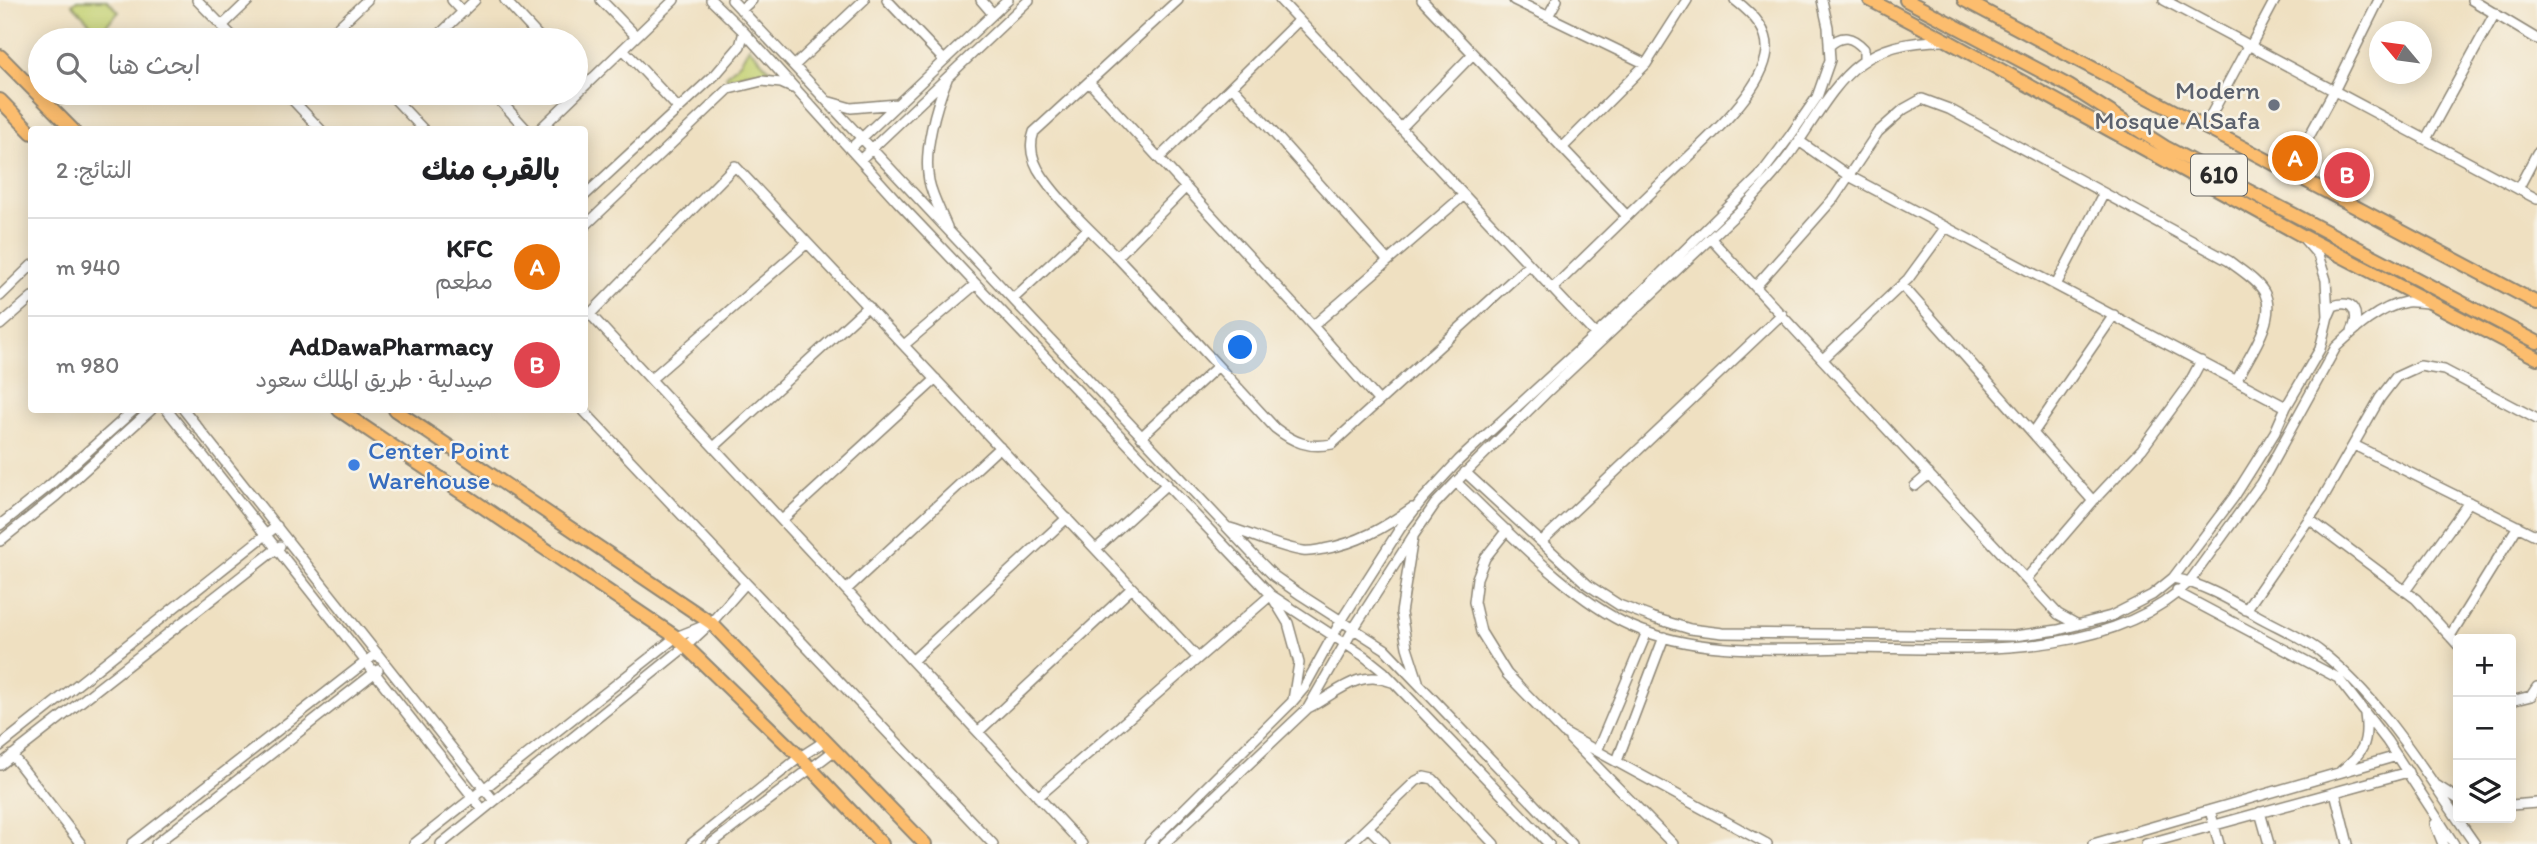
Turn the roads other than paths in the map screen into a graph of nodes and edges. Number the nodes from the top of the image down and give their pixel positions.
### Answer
1 (197, 0) edge
2 (249, 0) edge
3 (367, 0) edge
4 (452, 0) edge
5 (475, 0) edge
6 (505, 0) edge
7 (601, 0) edge
8 (674, 0) edge
9 (711, 0) edge
10 (732, 0) edge
11 (752, 0) edge
12 (864, 0) edge
13 (887, 0) edge
14 (981, 0) edge
15 (1008, 0) edge
16 (1029, 0) edge
17 (1178, 0) edge
18 (1280, 0) edge
19 (1422, 0) edge
20 (1514, 0) edge
21 (1557, 0) edge
22 (1687, 0) edge
23 (1735, 0) edge
24 (1822, 0) edge
25 (1870, 0) edge
26 (1906, 0) edge
27 (1964, 0) edge
28 (2164, 0) edge
29 (2276, 0) edge
30 (2379, 0) edge
31 (2472, 0) edge
32 (741, 10) junction
33 (463, 12) junction
34 (2495, 13) junction
35 (993, 14) junction
36 (1548, 16) junction
37 (1299, 20) junction
38 (222, 26) joint
39 (337, 28) edge
40 (448, 28) edge
41 (531, 28) edge
42 (744, 32) junction
43 (636, 36) junction
44 (2537, 39) edge
45 (1948, 41) junction
46 (1829, 46) junction
47 (2249, 47) junction
48 (623, 49) junction
49 (1473, 54) junction
50 (0, 56) edge
51 (1864, 59) junction
52 (944, 60) junction
53 (1646, 64) junction
54 (794, 66) junction
55 (949, 74) junction
56 (1089, 82) junction
57 (588, 83) edge
58 (28, 84) edge
59 (1232, 86) junction
60 (797, 90) junction
61 (2334, 91) junction
62 (0, 100) edge
63 (828, 102) junction
64 (897, 104) junction
65 (48, 105) edge
66 (297, 105) edge
67 (401, 105) edge
68 (504, 105) edge
69 (565, 105) edge
70 (678, 107) junction
71 (69, 126) edge
72 (317, 126) edge
73 (420, 126) edge
74 (523, 126) edge
75 (543, 126) edge
76 (1401, 128) junction
77 (2204, 128) junction
78 (28, 130) edge
79 (862, 139) junction
80 (2426, 139) junction
81 (1799, 141) junction
82 (872, 148) junction
83 (1562, 148) junction
84 (850, 149) junction
85 (2537, 153) edge
86 (1159, 158) junction
87 (860, 160) junction
88 (2289, 173) junction
89 (1849, 176) junction
90 (1186, 187) junction
91 (2518, 189) junction
92 (588, 192) edge
93 (2104, 193) junction
94 (1464, 195) junction
95 (2537, 199) edge
96 (1627, 216) junction
97 (588, 223) edge
98 (1946, 227) junction
99 (1087, 229) junction
100 (949, 232) junction
101 (2301, 235) junction
102 (1711, 239) junction
103 (807, 243) junction
104 (1117, 257) junction
105 (1388, 261) junction
106 (1529, 265) junction
107 (28, 269) edge
108 (976, 284) junction
109 (1902, 285) junction
110 (2056, 285) junction
111 (1756, 286) junction
112 (1552, 289) junction
113 (0, 296) edge
114 (1013, 299) junction
115 (28, 301) edge
116 (2537, 303) edge
117 (2432, 304) junction
118 (868, 306) junction
119 (1782, 314) junction
120 (2114, 315) junction
121 (2328, 316) junction
122 (0, 325) edge
123 (1313, 326) junction
124 (2351, 332) junction
125 (1596, 335) junction
126 (2537, 342) edge
127 (904, 345) junction
128 (2537, 358) edge
129 (1823, 359) junction
130 (2201, 361) junction
131 (1218, 366) junction
132 (651, 379) junction
133 (936, 379) junction
134 (2237, 380) junction
135 (1378, 400) junction
136 (2286, 407) junction
137 (131, 413) edge
138 (148, 413) edge
139 (169, 413) edge
140 (186, 413) edge
141 (343, 413) edge
142 (399, 413) edge
143 (586, 413) edge
144 (2537, 419) edge
145 (2033, 433) junction
146 (1141, 437) junction
147 (2354, 445) junction
148 (714, 447) junction
149 (1000, 447) junction
150 (1465, 472) junction
151 (1929, 474) junction
152 (1456, 482) junction
153 (1167, 484) junction
154 (1915, 486) dead end
155 (1422, 500) junction
156 (2093, 501) junction
157 (2469, 502) junction
158 (1067, 518) junction
159 (2309, 519) junction
160 (782, 520) junction
161 (0, 525) edge
162 (277, 526) junction
163 (1226, 526) junction
164 (2518, 526) junction
165 (1507, 530) junction
166 (266, 535) junction
167 (1413, 536) junction
168 (2537, 536) edge
169 (287, 540) junction
170 (0, 541) edge
171 (1541, 542) junction
172 (276, 548) junction
173 (1096, 549) junction
174 (2173, 578) junction
175 (2026, 579) junction
176 (2190, 581) junction
177 (746, 583) junction
178 (1132, 588) junction
179 (846, 590) junction
180 (2405, 591) junction
181 (2178, 593) junction
182 (1271, 595) junction
183 (2246, 610) junction
184 (1341, 621) junction
185 (711, 623) junction
186 (2078, 625) junction
187 (1354, 628) junction
188 (1647, 632) junction
189 (1332, 636) junction
190 (2451, 636) junction
191 (676, 637) junction
192 (1664, 637) junction
193 (2453, 639) edge
194 (1346, 643) junction
195 (686, 646) junction
196 (377, 653) junction
197 (1198, 658) junction
198 (366, 661) junction
199 (912, 661) junction
200 (386, 664) junction
201 (375, 672) junction
202 (1395, 683) junction
203 (1420, 686) junction
204 (2537, 687) edge
205 (2516, 700) edge
206 (1292, 702) junction
207 (1308, 708) junction
208 (2365, 712) junction
209 (978, 732) junction
210 (1564, 733) junction
211 (0, 746) edge
212 (830, 746) junction
213 (1600, 752) junction
214 (12, 755) junction
215 (2397, 756) junction
216 (800, 757) junction
217 (1617, 761) junction
218 (0, 763) edge
219 (1598, 768) junction
220 (811, 769) junction
221 (2408, 772) junction
222 (2339, 773) junction
223 (2432, 783) junction
224 (484, 789) junction
225 (2335, 792) junction
226 (2453, 796) edge
227 (473, 797) junction
228 (1038, 797) junction
229 (494, 801) junction
230 (2537, 803) edge
231 (2516, 805) edge
232 (483, 810) junction
233 (2210, 810) junction
234 (2429, 810) junction
235 (2260, 812) junction
236 (2214, 825) junction
237 (1368, 827) junction
238 (2099, 843) edge
239 (81, 844) edge
240 (132, 844) edge
241 (156, 844) edge
242 (414, 844) edge
243 (440, 844) edge
244 (691, 844) edge
245 (711, 844) edge
246 (882, 844) edge
247 (925, 844) edge
248 (993, 844) edge
249 (1082, 844) edge
250 (1149, 844) edge
251 (1164, 844) edge
252 (1350, 844) edge
253 (1385, 844) edge
254 (1494, 844) edge
255 (1549, 844) edge
256 (1572, 844) edge
257 (1673, 844) edge
258 (1767, 844) edge
259 (2146, 844) edge
260 (2219, 844) edge
261 (2269, 844) edge
262 (2348, 844) edge
263 (2443, 844) edge
264 (2454, 844) edge
265 (2475, 844) edge

1 - 38 street
2 - 38 street
3 - 39 street
4 - 33 street
5 - 33 street
6 - 41 street
7 - 43 street
8 - 43 street
9 - 42 street
10 - 32 street
11 - 32 street
12 - 54 street
13 - 52 street
14 - 35 street
15 - 35 street
16 - 55 street
17 - 56 street
18 - 37 street
19 - 49 street
20 - 36 street
21 - 36 street
22 - 53 street
23 - 96 street
24 - 46 street
25 - 45 main road
26 - 126 main road, 610
27 - 77 main road, 610
28 - 47 street
29 - 47 street
30 - 61 street
31 - 34 street
32 - 54 street
33 - 40 street
34 - 44 street
34 - 80 street
35 - 52 street
36 - 53 street
37 - 59 street
37 - 76 street
42 - 60 street
42 - 70 street
43 - 48 street
45 - 51 street
45 - 101 main road
46 - 51 street
46 - 125 street
47 - 61 street
47 - 77 street
48 - 57 street
48 - 70 street
49 - 76 street
49 - 83 street
50 - 58 main road
51 - 81 street
52 - 64 street
53 - 83 street
54 - 63 street
55 - 82 street
55 - 100 street
56 - 86 street
56 - 99 street
59 - 86 street
59 - 105 street
60 - 84 street
60 - 97 street
61 - 80 street
61 - 88 street
62 - 78 main road
63 - 64 street
63 - 79 street
64 - 79 street
65 - 71 main road
66 - 72 street
67 - 73 street
68 - 74 street
69 - 75 street
70 - 92 street
76 - 94 street
77 - 88 main road, 610
79 - 82 street
79 - 84 street
80 - 91 street
81 - 89 street
81 - 102 street
82 - 87 street
82 - 100 street
83 - 96 street
84 - 87 street
85 - 91 street
86 - 90 street
87 - 108 street
88 - 116 main road, 610
89 - 93 street
89 - 98 street
89 - 111 street
90 - 104 street
90 - 123 street
91 - 95 street
93 - 110 street
93 - 134 street
94 - 105 street
94 - 106 street
96 - 112 street
98 - 109 street
98 - 110 street
99 - 104 street
99 - 114 street
100 - 114 street
101 - 117 main road
101 - 121 street
102 - 111 street
102 - 150 street
103 - 118 street
103 - 132 street
103 - 132 street
104 - 131 street
105 - 123 street
106 - 112 street
106 - 135 street
107 - 113 street
108 - 127 street
108 - 153 street
109 - 129 street
109 - 145 street
110 - 120 street
111 - 119 street
112 - 125 street
114 - 146 street
115 - 122 street
117 - 124 street
117 - 128 main road
118 - 127 street
118 - 148 street
119 - 129 street
119 - 171 street
120 - 130 street
120 - 145 street
121 - 124 street
121 - 136 street
123 - 135 street
124 - 176 street
125 - 155 street
127 - 133 street
129 - 151 street
130 - 134 street
130 - 156 street
131 - 135 street
131 - 146 street
132 - 148 street
133 - 149 street
133 - 160 street
134 - 136 street
136 - 174 street
137 - 161 street
138 - 170 street
139 - 166 street
140 - 162 street
141 - 191 main road
142 - 185 main road
143 - 177 street
144 - 147 street
145 - 156 street
146 - 163 street
147 - 157 street
147 - 159 street
148 - 160 street
149 - 158 street
149 - 179 street
150 - 152 street
150 - 171 street
151 - 154 street
151 - 175 street
152 - 165 street
152 - 167 street
153 - 173 street
153 - 182 street
155 - 163 street
155 - 184 street
156 - 175 street
157 - 164 street
157 - 180 street
158 - 173 street
158 - 199 street
159 - 180 street
159 - 183 street
160 - 179 street
162 - 166 street
162 - 169 street
163 - 184 street
164 - 168 street
164 - 190 street
165 - 188 street
165 - 210 street
166 - 172 street
166 - 211 street
167 - 187 street
167 - 203 street
169 - 172 street
169 - 196 street
171 - 186 street
172 - 198 street
172 - 214 street
173 - 178 street
174 - 176 street
174 - 181 street
174 - 186 street
175 - 186 street
176 - 181 street
176 - 183 street
177 - 185 street
177 - 248 street
178 - 197 street
178 - 209 street
179 - 199 street
180 - 190 street
181 - 192 street
181 - 208 street
182 - 189 street
182 - 197 street
182 - 206 street
183 - 223 street
184 - 187 street
184 - 189 street
185 - 191 street
185 - 195 street
185 - 212 main road
187 - 194 street
187 - 203 street
188 - 192 street
188 - 213 street
189 - 194 street
189 - 206 street
190 - 193 street
191 - 195 main road
191 - 224 street
192 - 217 street
194 - 202 street
194 - 207 street
195 - 216 main road
195 - 229 street
196 - 198 street
196 - 200 street
197 - 228 street
198 - 201 street
198 - 240 street
199 - 209 street
200 - 201 street
200 - 224 street
201 - 227 street
201 - 241 street
202 - 207 street
202 - 255 street
203 - 256 street
204 - 205 street
206 - 250 street
207 - 251 street
208 - 215 street
208 - 222 street
209 - 228 street
210 - 213 street
210 - 219 street
212 - 216 street
212 - 220 street
212 - 247 main road
213 - 217 street
213 - 219 street
214 - 218 street
214 - 239 street
215 - 221 street
215 - 222 street
216 - 220 main road
216 - 244 street
217 - 258 street
219 - 257 street
220 - 245 street
220 - 246 main road
221 - 225 street
221 - 234 street
222 - 233 street
223 - 226 street
223 - 265 street
224 - 227 street
224 - 229 street
225 - 235 street
225 - 262 street
227 - 232 street
227 - 242 street
228 - 249 street
229 - 232 street
230 - 231 street
232 - 243 street
233 - 236 street
233 - 238 street
234 - 263 street
234 - 264 street
235 - 236 street
235 - 261 street
236 - 259 street
236 - 260 street
237 - 252 street
237 - 253 street
237 - 254 street

